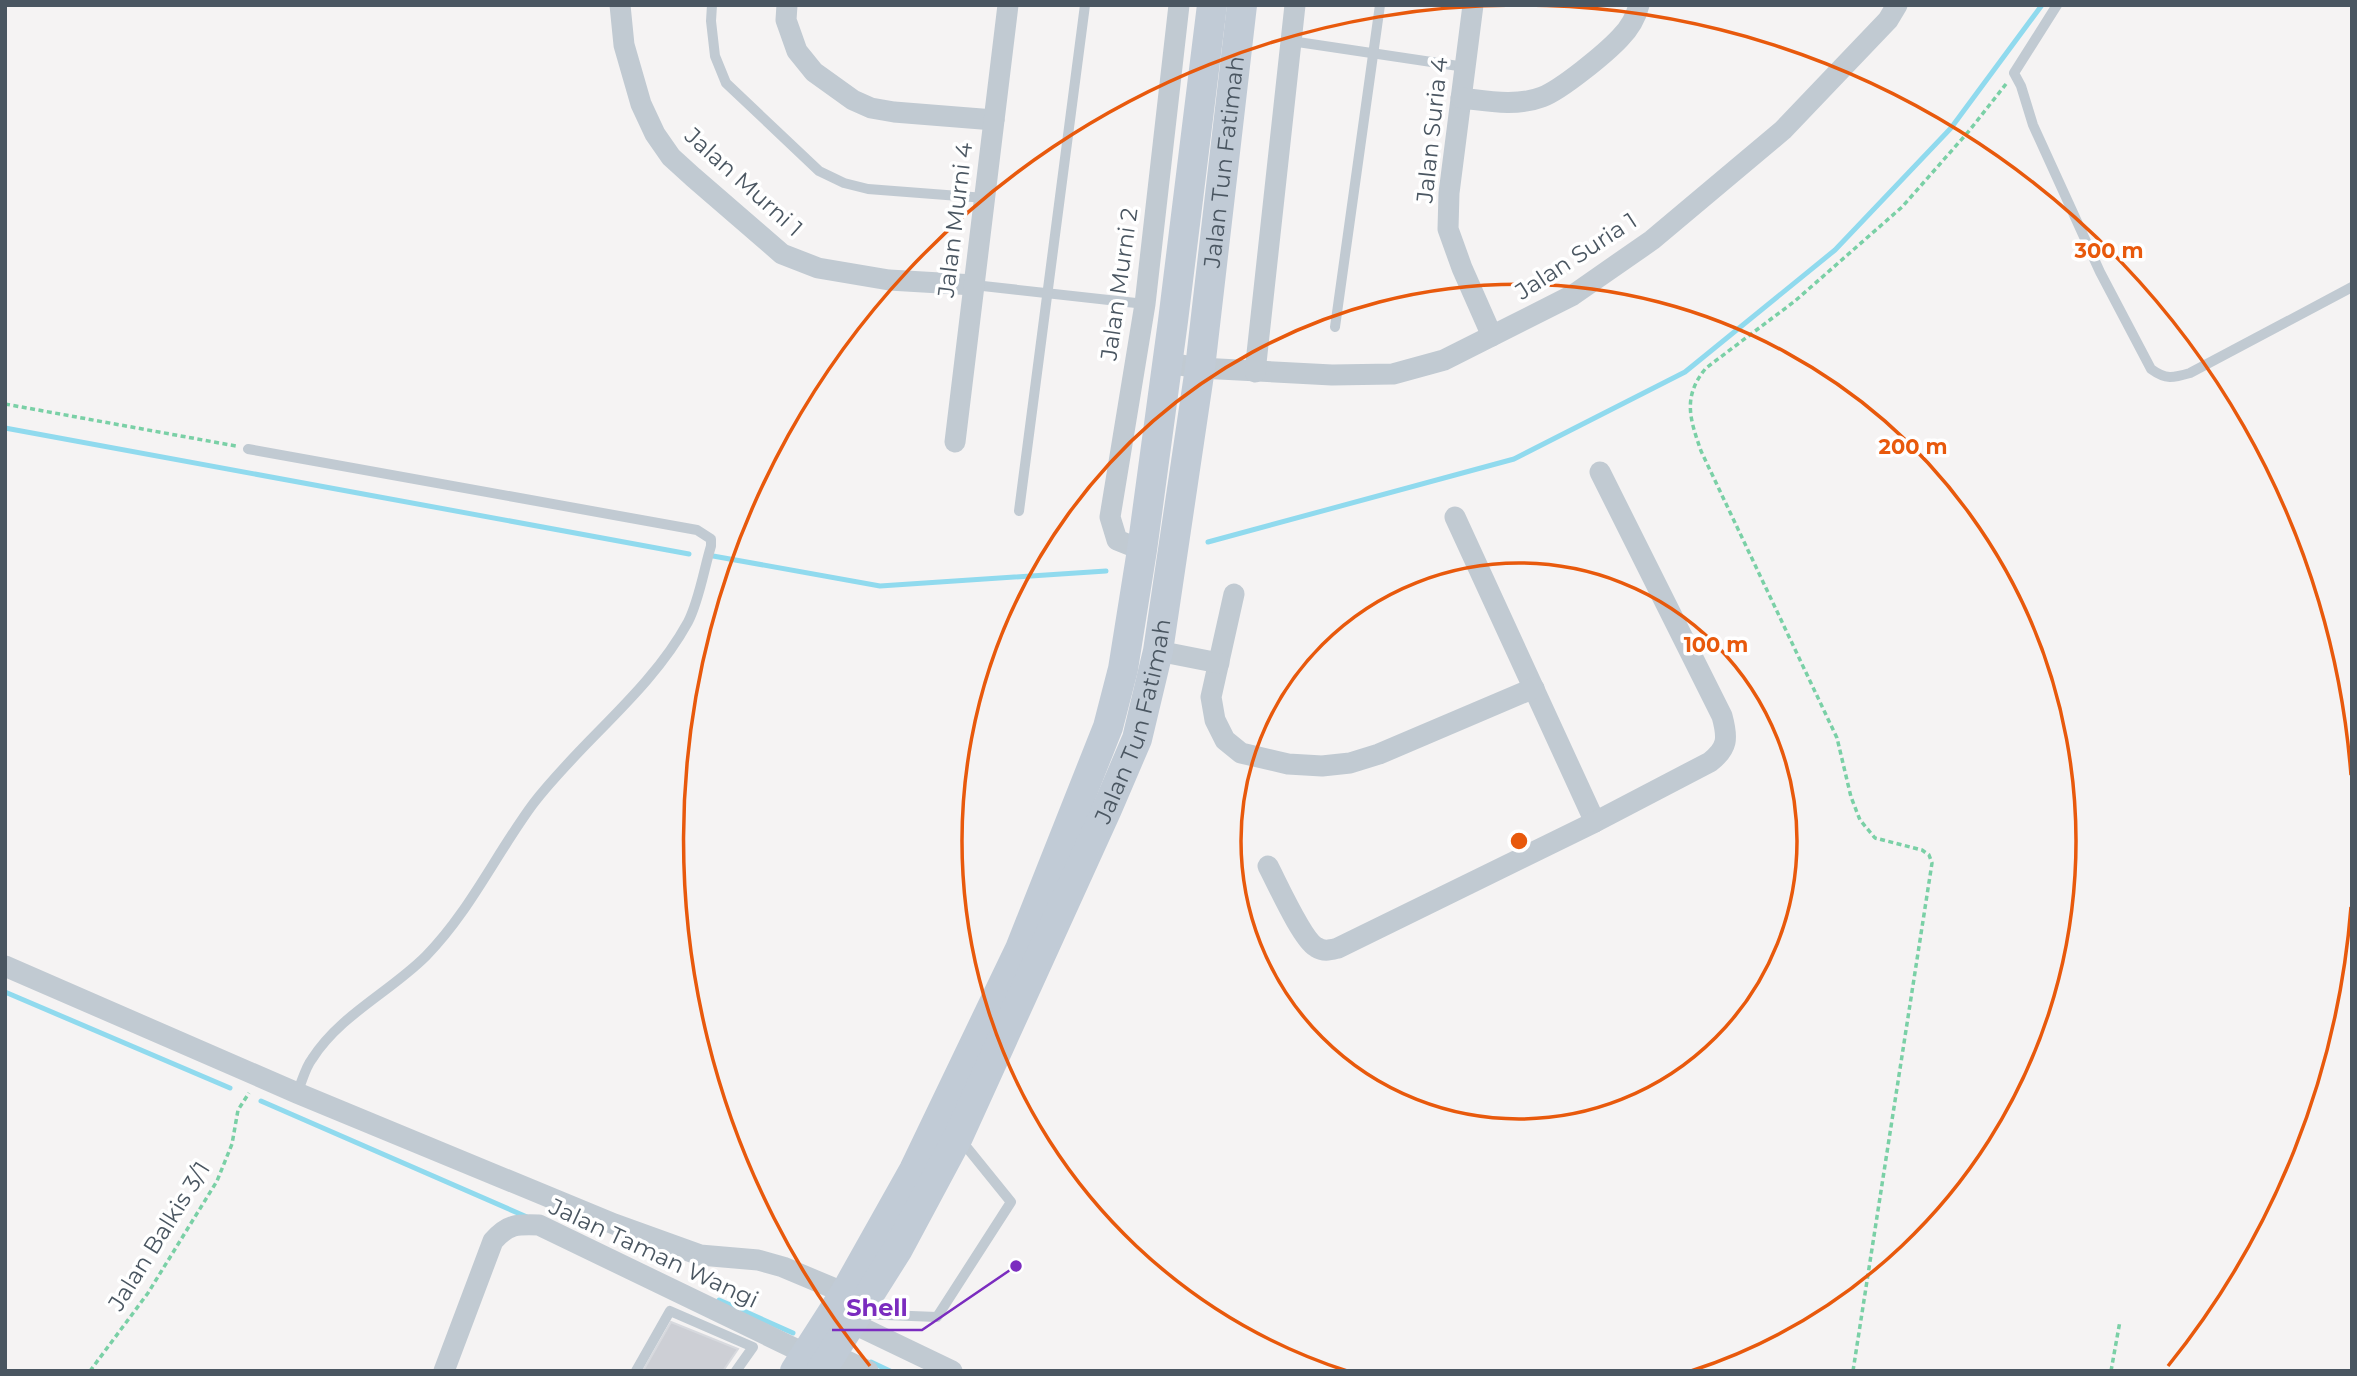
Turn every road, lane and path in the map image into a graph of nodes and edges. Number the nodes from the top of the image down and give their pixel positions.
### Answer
1 (620, 5) edge
2 (712, 5) edge
3 (787, 5) edge
4 (1008, 5) edge
5 (1085, 5) edge
6 (1179, 5) edge
7 (1212, 5) edge
8 (1242, 5) edge
9 (1295, 5) edge
10 (1380, 5) edge
11 (1474, 5) edge
12 (1639, 5) edge
13 (1897, 5) edge
14 (2057, 5) edge
15 (1291, 41) junction
16 (1374, 52) junction
17 (1465, 67) junction
18 (2014, 74) junction
19 (1461, 98) junction
20 (994, 120) junction
21 (985, 198) junction
22 (974, 285) junction
23 (2352, 288) edge
24 (1046, 293) junction
25 (1145, 304) junction
26 (1335, 327) dead end
27 (1492, 336) junction
28 (1167, 363) junction
29 (1200, 368) junction
30 (1255, 372) junction
31 (5, 404) edge
32 (955, 442) dead end
33 (248, 449) joint
34 (1600, 472) dead end
35 (1019, 510) dead end
36 (1455, 517) dead end
37 (1142, 550) junction
38 (1234, 594) dead end
39 (1158, 651) junction
40 (1219, 663) junction
41 (1534, 688) junction
42 (1595, 822) junction
43 (1268, 866) dead end
44 (5, 966) edge
45 (261, 1077) junction
46 (297, 1093) junction
47 (958, 1136) junction
48 (851, 1310) junction
49 (2120, 1321) dead end
50 (813, 1362) edge
51 (90, 1371) edge
52 (444, 1371) edge
53 (636, 1371) edge
54 (736, 1371) edge
55 (868, 1371) edge
56 (952, 1371) edge
57 (1853, 1371) edge
58 (2111, 1371) edge

1 - 22 street, Jalan Murni 1
2 - 21 lane
3 - 20 street
4 - 20 street, Jalan Murni 4
5 - 24 lane
6 - 25 street, Jalan Murni 2
7 - 28 main road, Jalan Tun Fatimah
8 - 29 main road, Jalan Tun Fatimah
9 - 15 street
10 - 16 lane
11 - 17 street, Jalan Suria 4
12 - 19 street
13 - 27 street, Jalan Suria 1
14 - 18 lane
15 - 16 lane
15 - 30 street
16 - 17 lane
16 - 26 lane
17 - 19 street, Jalan Suria 4
18 - 23 lane
18 - 57 path
19 - 27 street, Jalan Suria 4
20 - 21 street, Jalan Murni 4
21 - 22 street, Jalan Murni 4
22 - 24 lane, Jalan Murni 1
22 - 32 street, Jalan Murni 4
24 - 25 lane, Jalan Murni 1
24 - 35 lane
25 - 37 street, Jalan Murni 2
27 - 30 street, Jalan Suria 1
28 - 29 street, Jalan Suria 1
28 - 37 main road, Jalan Tun Fatimah
29 - 30 street, Jalan Suria 1
29 - 39 main road, Jalan Tun Fatimah
31 - 33 path
33 - 46 lane
34 - 42 street
36 - 41 street
37 - 48 main road, Jalan Tun Fatimah
38 - 40 street
39 - 40 street
39 - 47 main road, Jalan Tun Fatimah
40 - 41 street
41 - 42 street
42 - 43 street
44 - 45 street
45 - 46 street
45 - 51 path, Jalan Balkis 3/1
46 - 48 street
47 - 48 main road, Jalan Tun Fatimah
47 - 48 lane
48 - 50 main road, Jalan Tun Fatimah
48 - 56 street
49 - 58 path
50 - 52 street, Jalan Taman Wangi
50 - 55 street, Jalan Taman Wangi
53 - 54 lane

